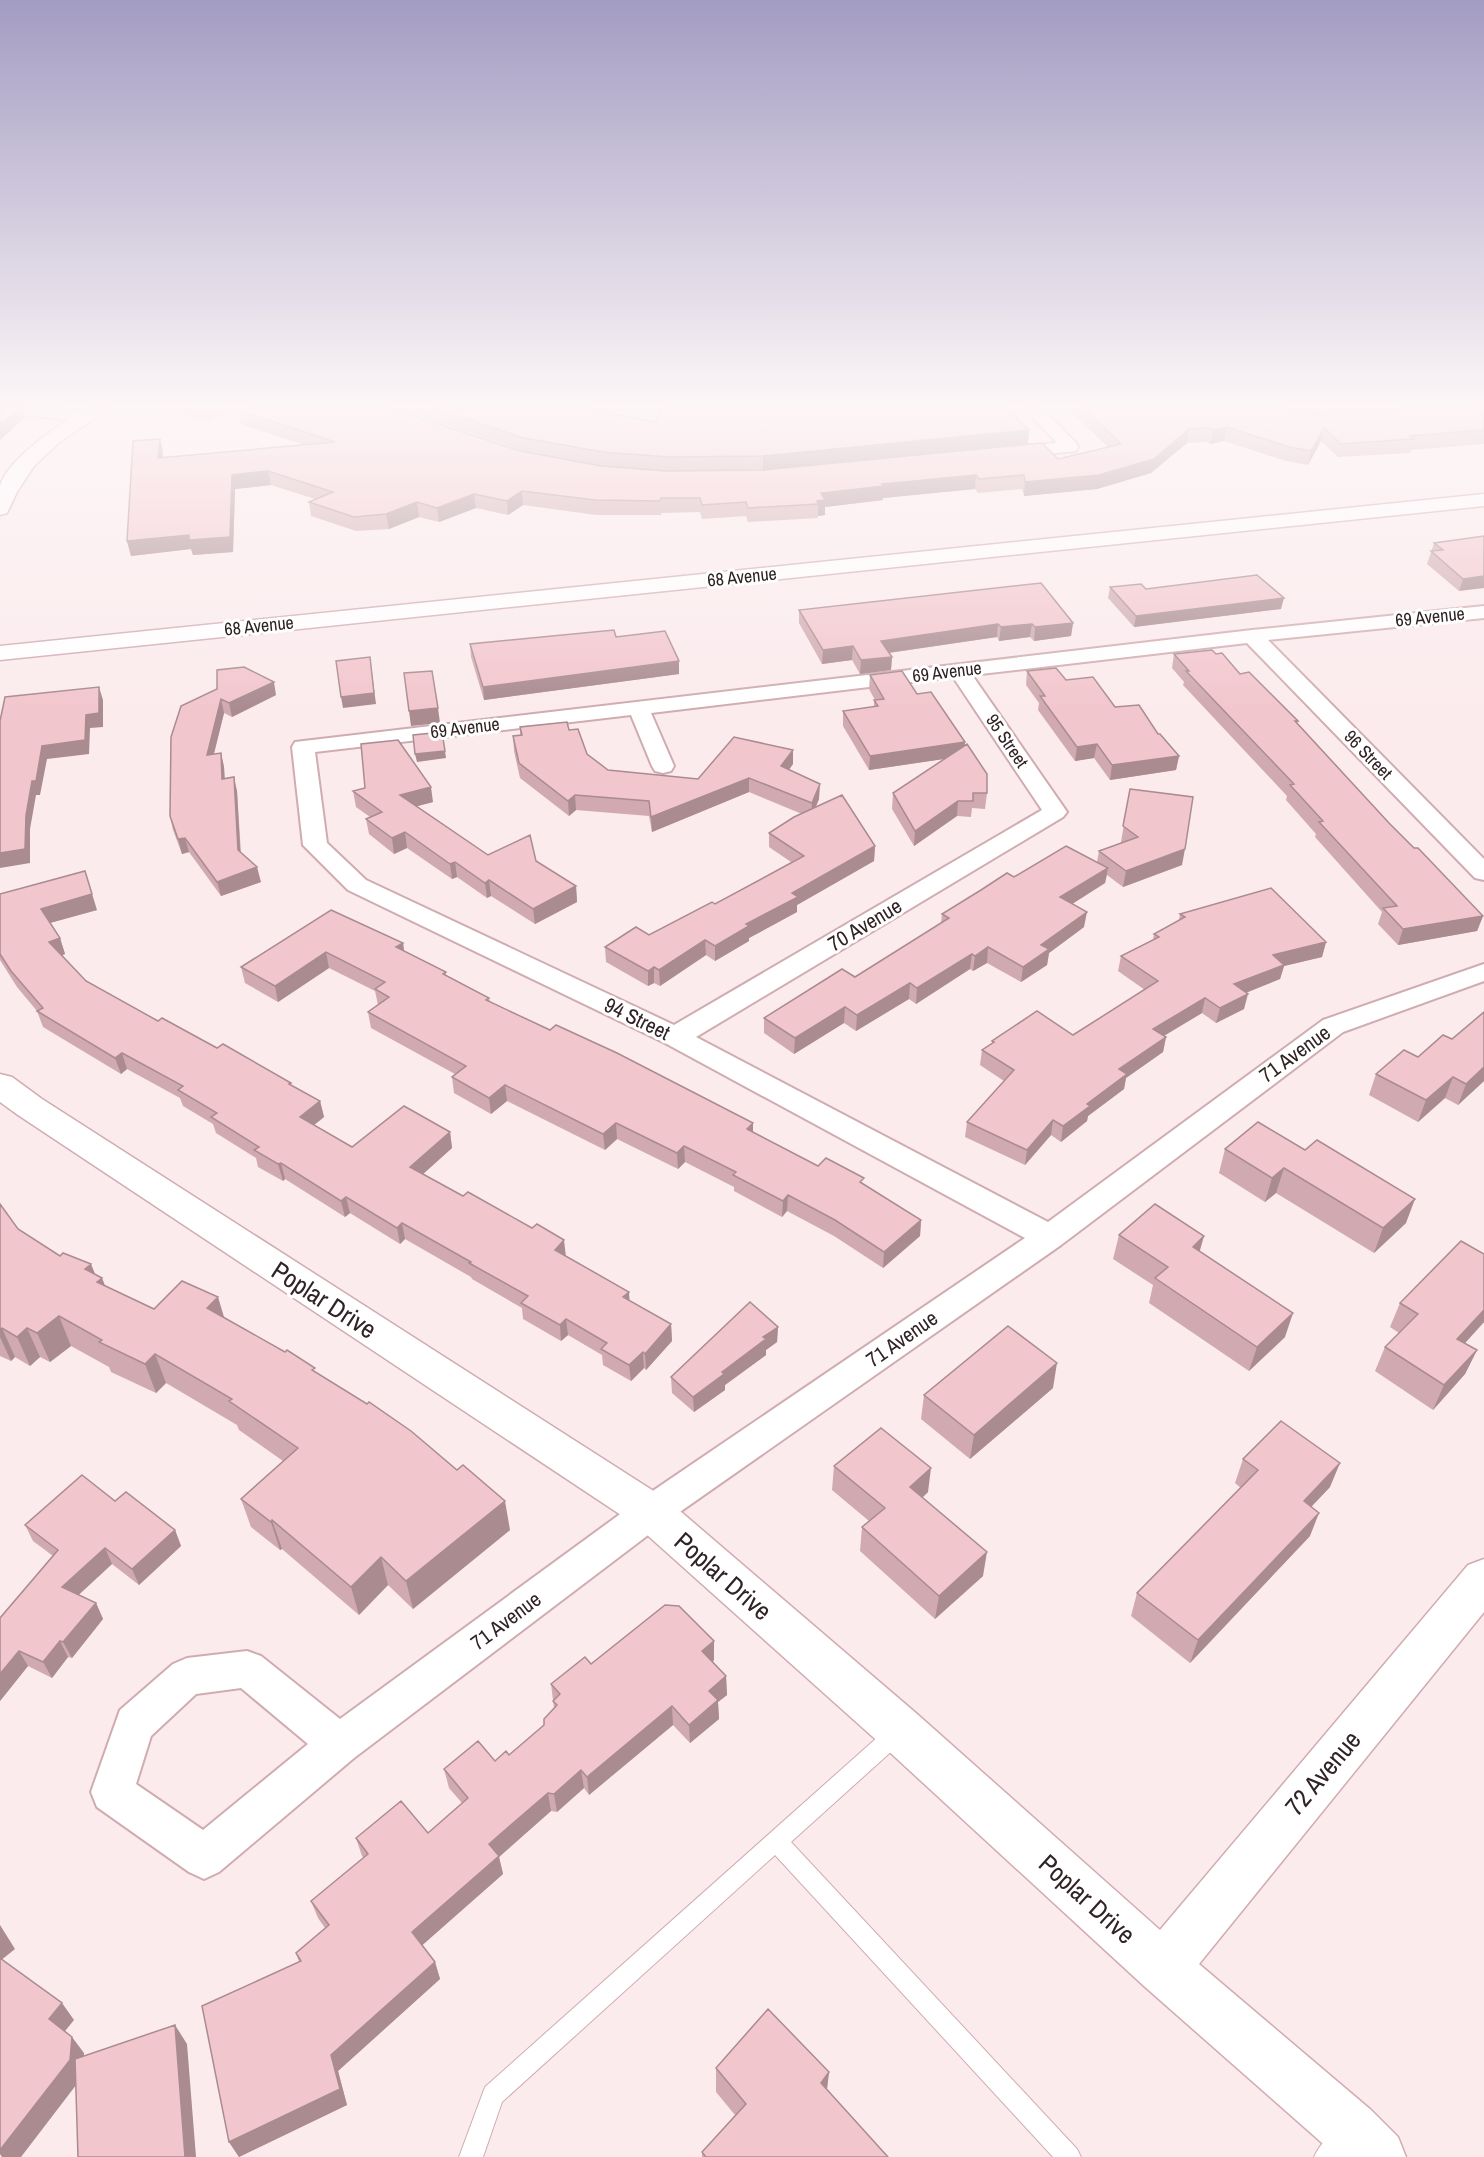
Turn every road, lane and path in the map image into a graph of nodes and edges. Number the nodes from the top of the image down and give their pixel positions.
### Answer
1 (1263, 509) edge
2 (1400, 509) edge
3 (1484, 612) edge
4 (1252, 636) junction
5 (0, 638) edge
6 (0, 653) edge
7 (959, 671) junction
8 (639, 709) junction
9 (303, 747) joint
10 (663, 766) dead end
11 (1055, 812) joint
12 (1484, 873) edge
13 (1484, 972) edge
14 (675, 1037) junction
15 (0, 1084) edge
16 (1050, 1236) junction
17 (651, 1512) junction
18 (1484, 1579) edge
19 (900, 1730) junction
20 (339, 1744) junction
21 (776, 1841) junction
22 (1163, 1967) junction
23 (1352, 2148) edge
24 (471, 2157) edge
25 (1069, 2157) edge

1 - 5 main road, 68 Avenue
2 - 6 main road, 68 Avenue
3 - 4 street, 69 Avenue
4 - 7 street, 69 Avenue
4 - 12 street, 96 Street
7 - 8 street, 69 Avenue
7 - 11 street, 95 Street
8 - 9 street, 69 Avenue
8 - 10 street
9 - 14 street, 94 Street
11 - 14 street, 70 Avenue
13 - 16 street, 71 Avenue
14 - 16 street, 94 Street
15 - 17 main road, Poplar Drive
16 - 17 street, 71 Avenue
17 - 19 main road, Poplar Drive
17 - 20 street, 71 Avenue
18 - 22 main road, 72 Avenue
19 - 21 lane
19 - 22 main road, Poplar Drive
20 - 20 street, 71 Avenue
21 - 24 lane
21 - 25 lane
22 - 23 main road, Poplar Drive

